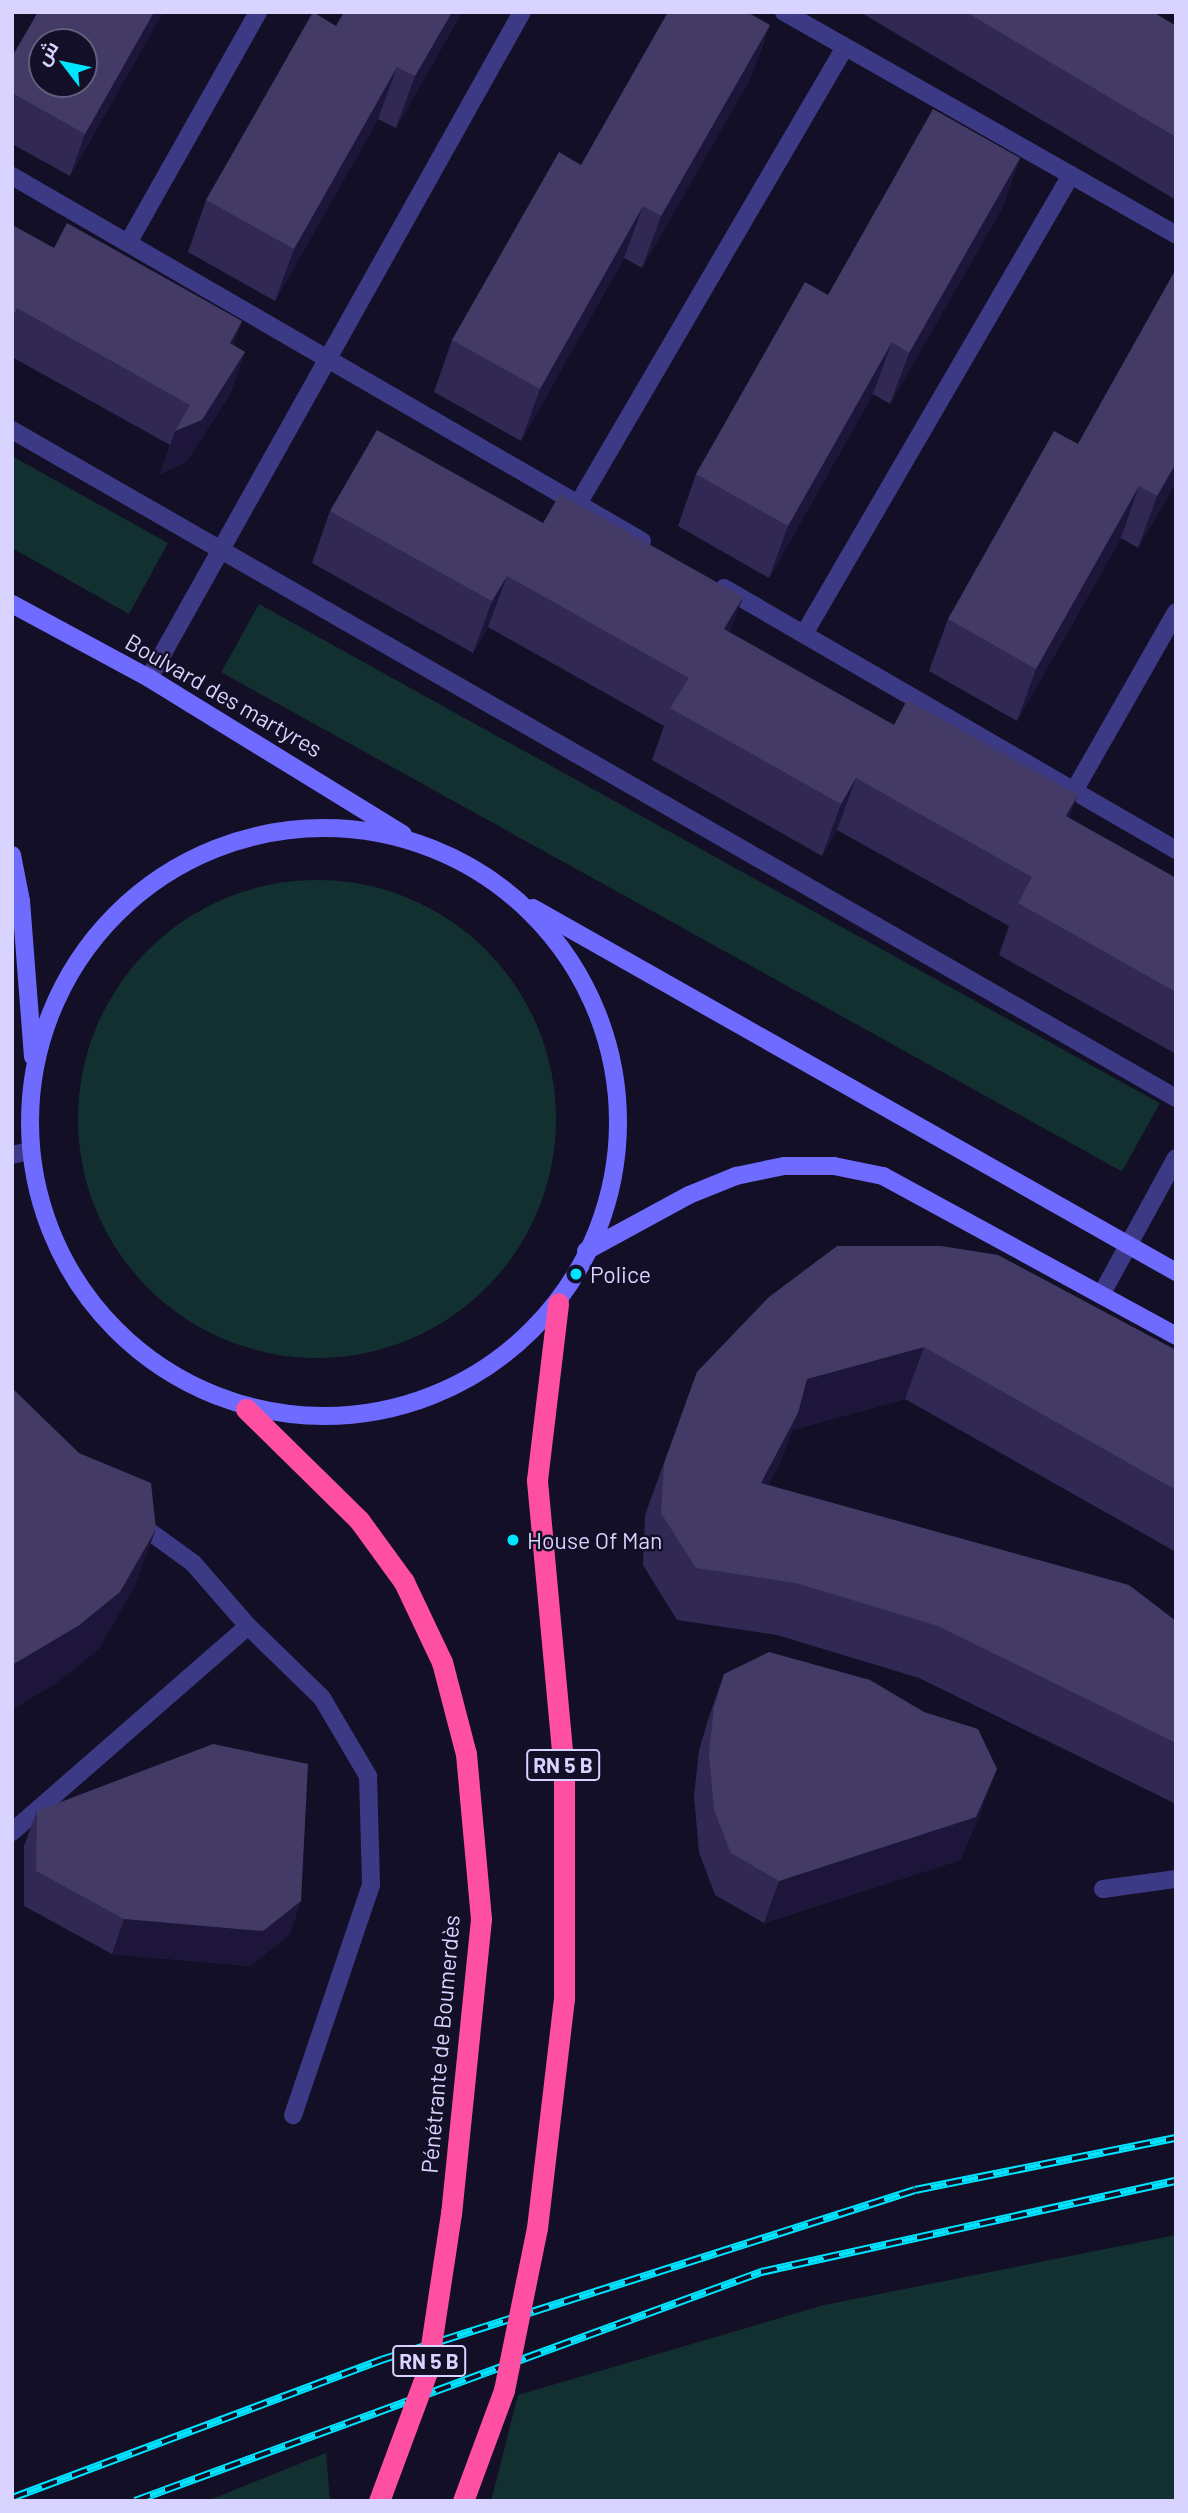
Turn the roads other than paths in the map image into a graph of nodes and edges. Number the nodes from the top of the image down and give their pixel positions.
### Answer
1 (258, 12) edge
2 (522, 12) edge
3 (784, 12) edge
4 (845, 47) junction
5 (1071, 175) junction
6 (12, 176) edge
7 (1176, 235) edge
8 (128, 243) junction
9 (329, 359) junction
10 (12, 430) edge
11 (578, 504) junction
12 (223, 548) junction
13 (662, 552) edge
14 (709, 579) edge
15 (12, 604) edge
16 (1176, 612) edge
17 (804, 634) junction
18 (149, 678) junction
19 (1074, 791) junction
20 (406, 836) junction
21 (1176, 850) edge
22 (12, 855) edge
23 (517, 900) junction
24 (33, 1061) junction
25 (1176, 1098) edge
26 (20, 1153) edge
27 (1176, 1158) edge
28 (1129, 1249) junction
29 (586, 1251) junction
30 (1176, 1272) edge
31 (1101, 1295) junction
32 (558, 1303) junction
33 (1176, 1336) edge
34 (246, 1409) junction
35 (118, 1508) edge
36 (248, 1626) junction
37 (12, 1832) edge
38 (1176, 1879) edge
39 (1103, 1889) dead end
40 (293, 2115) dead end
41 (379, 2501) edge
42 (463, 2501) edge

1 - 8 street
2 - 9 street
3 - 4 street
4 - 5 street
4 - 11 street
5 - 7 street
5 - 17 street
6 - 8 street
8 - 9 street
9 - 11 street
9 - 12 street
10 - 12 street
11 - 13 street
12 - 18 street
12 - 25 street
14 - 17 street
15 - 18 main road, Boulvard des martyres
16 - 19 street
17 - 19 street
18 - 20 main road, Boulvard des martyres
19 - 21 street
20 - 23 main road
20 - 24 main road
22 - 24 main road
23 - 28 main road
23 - 29 main road
24 - 26 main road
26 - 34 main road
27 - 28 street
28 - 30 main road
28 - 31 street
29 - 31 main road
29 - 32 main road
31 - 33 main road
32 - 34 main road
32 - 42 highway, RN 5 B, bridge
34 - 41 highway, Pénétrante de Boumerdès / RN 5 B, bridge
35 - 36 street
36 - 37 street
36 - 40 street
38 - 39 street

